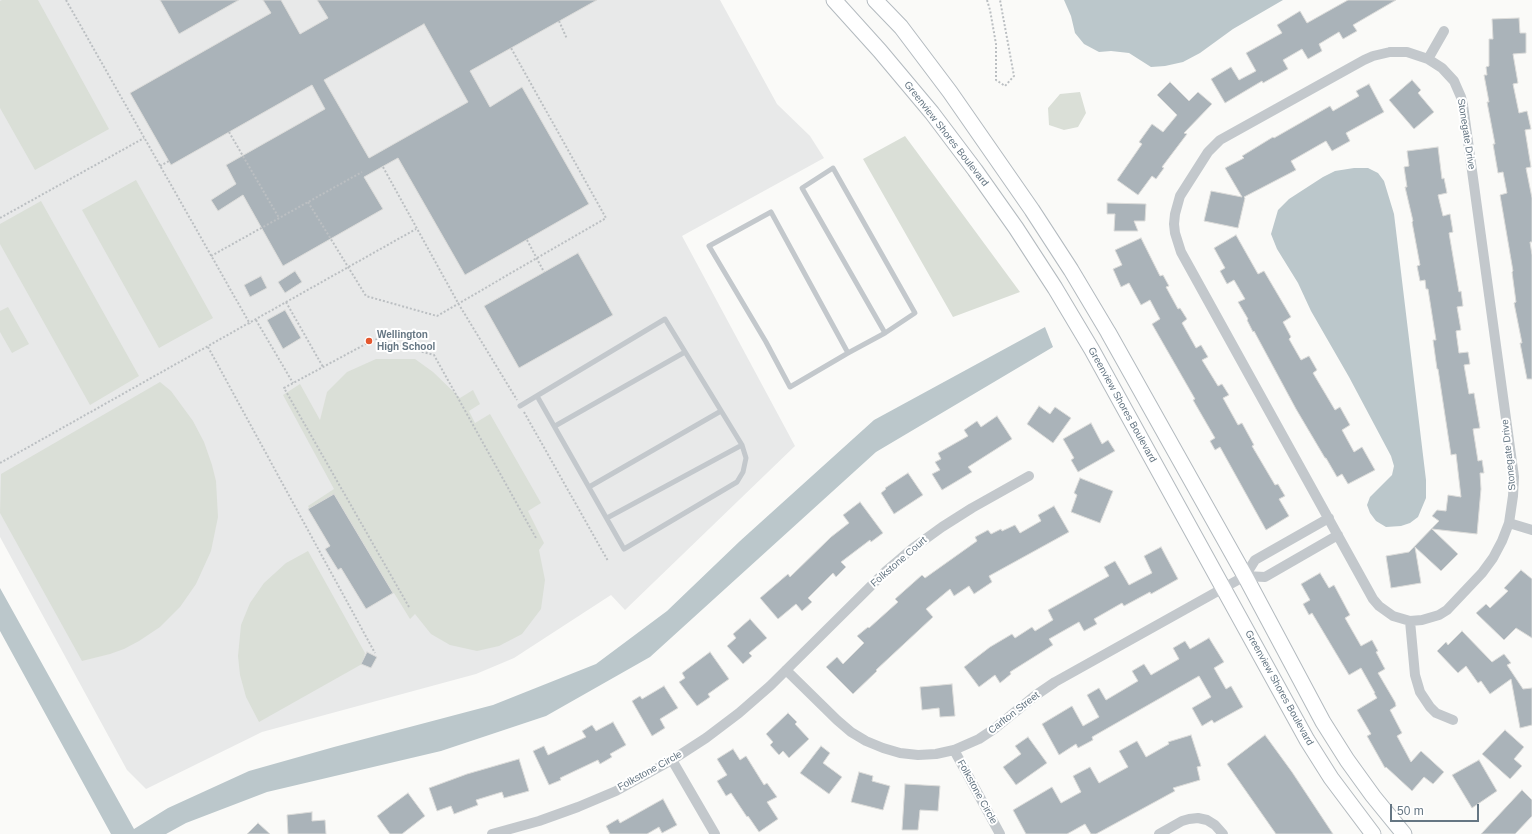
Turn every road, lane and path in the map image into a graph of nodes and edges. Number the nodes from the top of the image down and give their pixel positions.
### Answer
1 (66, 0) edge
2 (834, 0) edge
3 (876, 0) edge
4 (987, 0) edge
5 (1000, 0) edge
6 (558, 22) dead end
7 (1444, 31) dead end
8 (567, 39) dead end
9 (511, 48) dead end
10 (1428, 59) junction
11 (229, 132) dead end
12 (144, 138) junction
13 (169, 162) dead end
14 (160, 166) junction
15 (383, 167) dead end
16 (362, 172) dead end
17 (308, 202) junction
18 (0, 218) edge
19 (278, 218) junction
20 (416, 229) junction
21 (527, 240) dead end
22 (211, 256) junction
23 (538, 258) junction
24 (348, 267) junction
25 (544, 272) dead end
26 (286, 302) junction
27 (458, 303) junction
28 (256, 320) junction
29 (250, 324) junction
30 (885, 333) junction
31 (208, 347) junction
32 (685, 352) junction
33 (848, 353) junction
34 (323, 368) junction
35 (294, 383) junction
36 (537, 396) junction
37 (520, 406) junction
38 (721, 411) junction
39 (555, 426) junction
40 (742, 445) junction
41 (0, 463) edge
42 (1029, 476) dead end
43 (589, 487) junction
44 (607, 518) junction
45 (1329, 518) junction
46 (1509, 522) junction
47 (1532, 530) edge
48 (1338, 535) junction
49 (536, 538) dead end
50 (608, 561) dead end
51 (1245, 576) junction
52 (1223, 589) junction
53 (409, 608) dead end
54 (1410, 621) junction
55 (375, 653) dead end
56 (786, 670) junction
57 (1453, 720) dead end
58 (954, 750) junction
59 (672, 760) junction
60 (492, 834) edge
61 (715, 834) edge
62 (1000, 834) edge
63 (1159, 834) edge
64 (1222, 834) edge
65 (1373, 834) edge
66 (1404, 834) edge

1 - 12 path
2 - 52 street, Greenview Shores Boulevard
3 - 51 street
4 - 5 path
6 - 8 path
7 - 10 street
9 - 23 path
10 - 45 street, Stonegate Drive
10 - 46 street, Stonegate Drive
11 - 19 path
12 - 14 path
12 - 18 path
13 - 14 path
14 - 22 path
15 - 20 path
16 - 17 path
17 - 19 path
17 - 24 path
19 - 22 path
20 - 24 path
20 - 27 path
21 - 23 path
22 - 29 path
23 - 25 path
23 - 27 path
24 - 26 path
24 - 27 path
26 - 28 path
26 - 34 path
27 - 37 path
28 - 29 path
28 - 35 path
29 - 31 path
30 - 30 lane
30 - 33 lane
31 - 41 path
31 - 55 path
32 - 36 lane
32 - 38 lane
32 - 39 lane
33 - 33 lane
34 - 35 path
34 - 49 path
35 - 53 path
36 - 37 lane
36 - 39 lane
37 - 50 path
38 - 40 lane
38 - 43 lane
39 - 43 lane
40 - 44 lane
40 - 44 lane
42 - 56 street, Folkstone Court
43 - 44 lane
45 - 48 street, Stonegate Drive
45 - 51 street
46 - 47 street
46 - 54 street, Stonegate Drive
48 - 51 street
48 - 54 street, Stonegate Drive
51 - 52 street, Carlton Street
51 - 66 street
52 - 58 street, Carlton Street
52 - 65 street, Greenview Shores Boulevard
54 - 57 street
56 - 58 street, Carlton Street
56 - 59 street, Folkstone Circle
58 - 62 street, Folkstone Circle
59 - 60 street, Folkstone Circle
59 - 61 street
63 - 64 street

